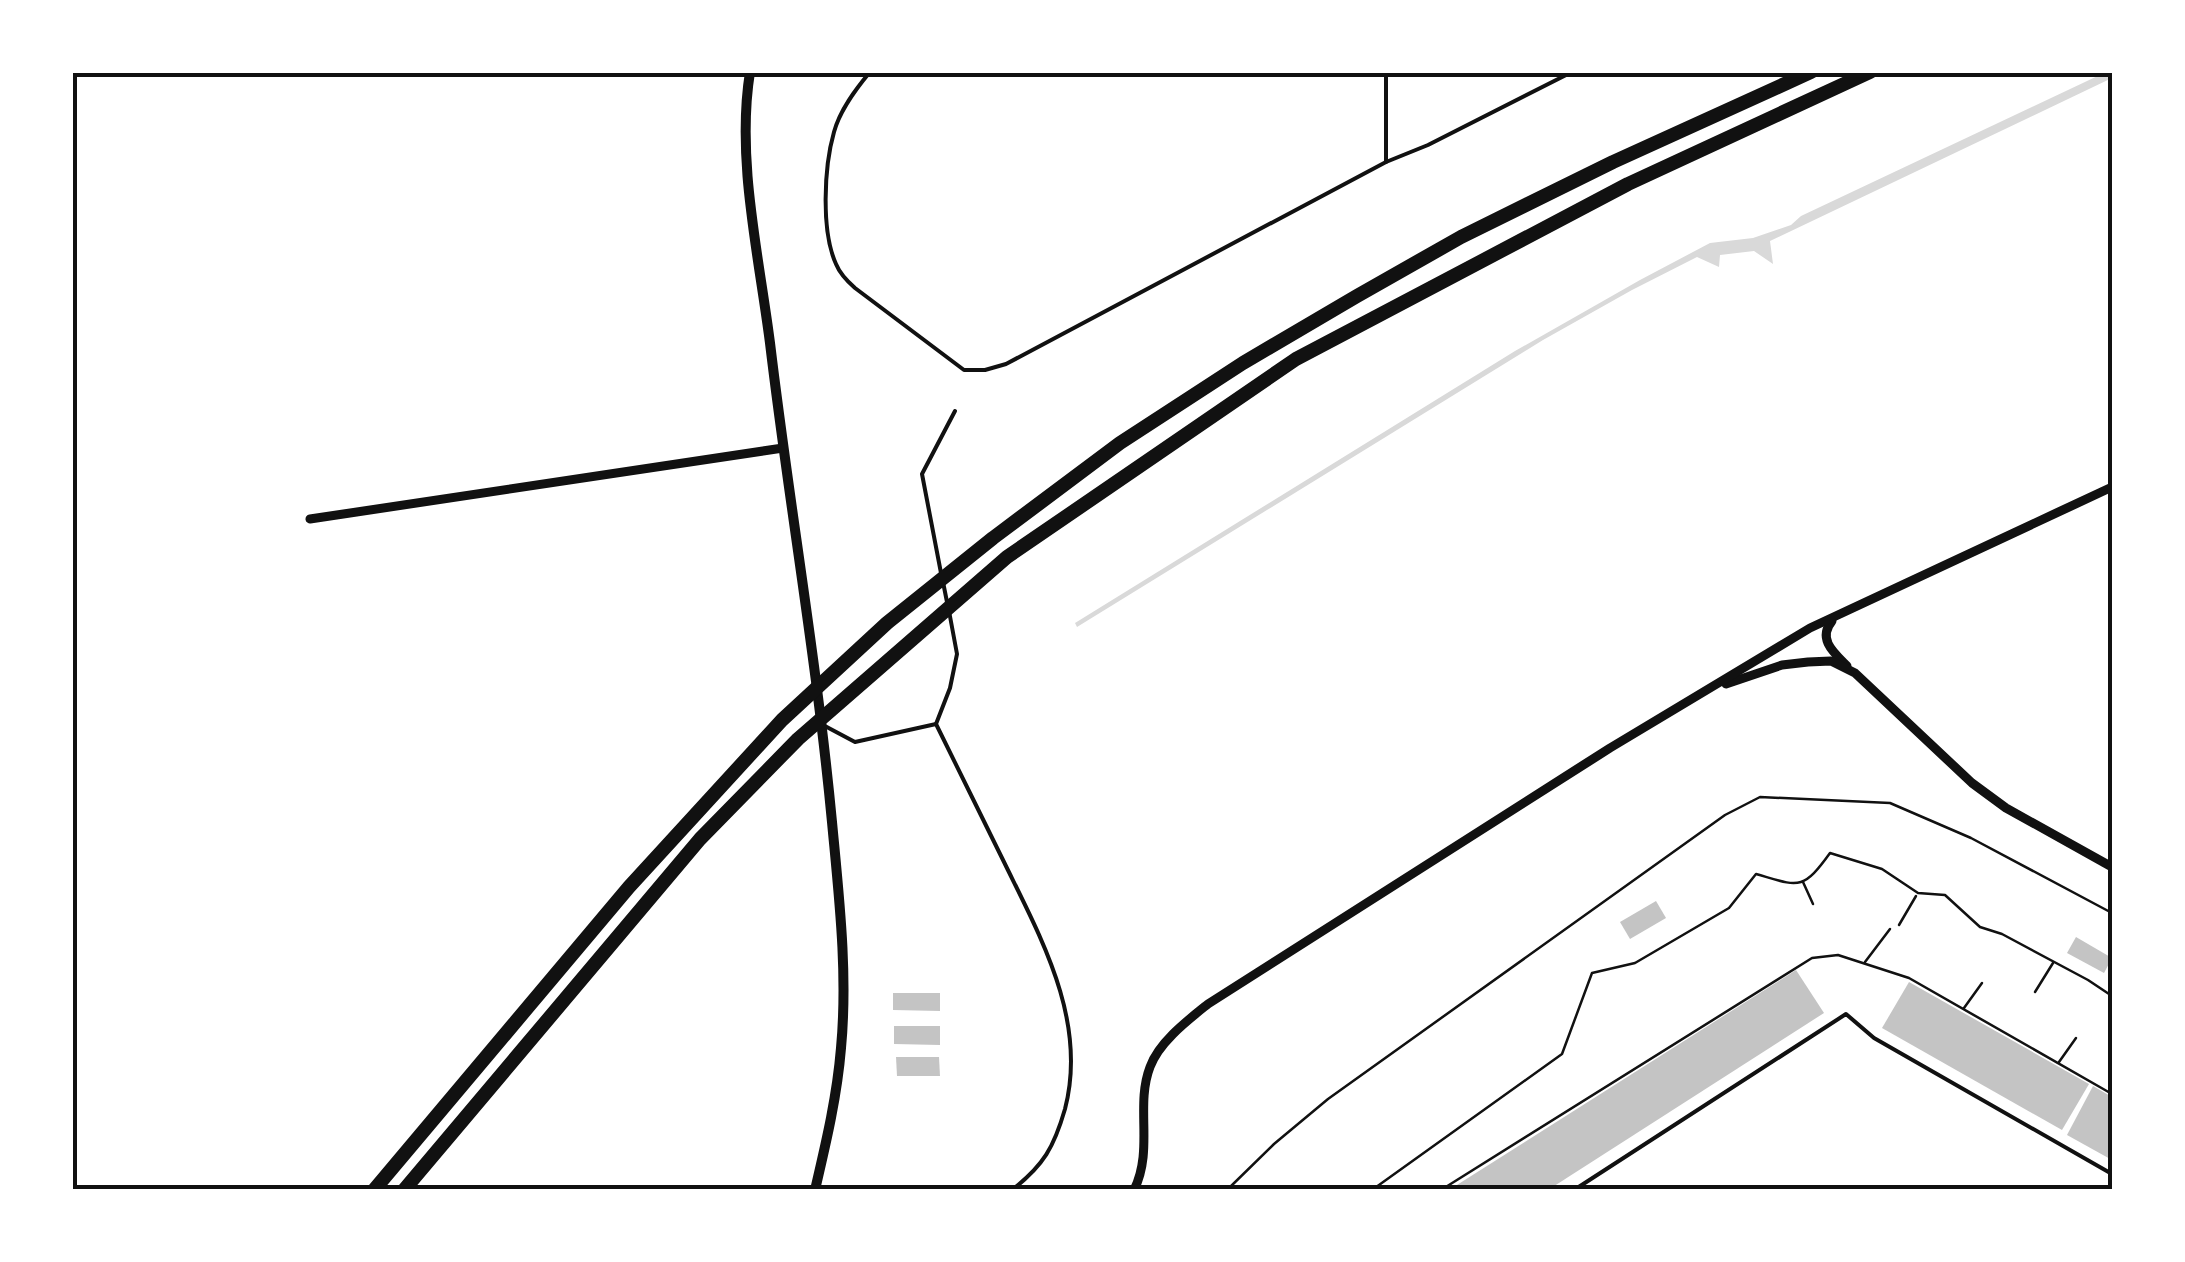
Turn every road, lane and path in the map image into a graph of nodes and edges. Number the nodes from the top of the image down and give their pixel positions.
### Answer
1 (750, 72) edge
2 (870, 72) edge
3 (1386, 72) edge
4 (1572, 72) edge
5 (1811, 72) edge
6 (1870, 72) edge
7 (1386, 162) junction
8 (956, 411) dead end
9 (782, 448) junction
10 (2112, 487) edge
11 (310, 519) dead end
12 (1838, 616) junction
13 (1855, 673) junction
14 (1704, 691) junction
15 (823, 724) junction
16 (936, 724) junction
17 (2112, 867) edge
18 (1802, 881) junction
19 (1918, 893) junction
20 (1813, 904) dead end
21 (2112, 913) edge
22 (1899, 924) dead end
23 (1890, 929) dead end
24 (2054, 962) junction
25 (1864, 964) dead end
26 (1982, 983) dead end
27 (2035, 992) dead end
28 (2112, 996) edge
29 (1964, 1009) dead end
30 (2076, 1038) dead end
31 (2058, 1063) dead end
32 (2112, 1174) edge
33 (374, 1190) edge
34 (404, 1190) edge
35 (816, 1190) edge
36 (1012, 1190) edge
37 (1134, 1190) edge
38 (1227, 1190) edge
39 (1372, 1190) edge
40 (1574, 1190) edge

1 - 9 street
2 - 7 lane
3 - 7 lane
4 - 7 lane
5 - 33 highway
6 - 34 highway
8 - 16 lane
9 - 11 street
9 - 15 street
10 - 12 street
12 - 13 street
12 - 14 street
13 - 14 street
13 - 17 street
14 - 37 street
15 - 16 lane
15 - 35 street
16 - 36 lane
18 - 19 path
18 - 20 path
18 - 39 path
19 - 22 path
19 - 24 path
21 - 38 path
23 - 25 path
24 - 27 path
24 - 28 path
26 - 29 path
30 - 31 path
32 - 40 lane

